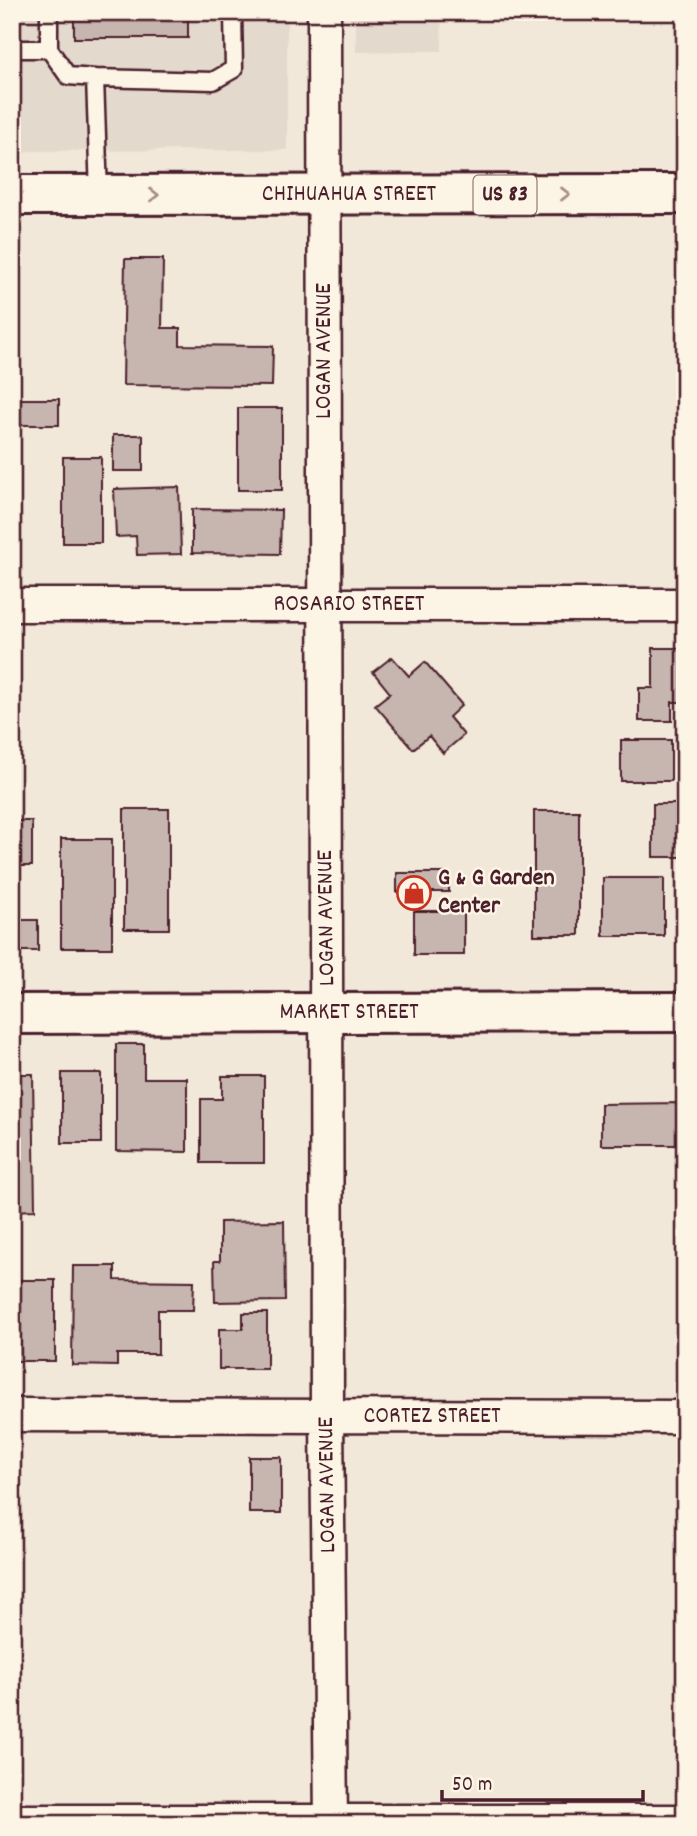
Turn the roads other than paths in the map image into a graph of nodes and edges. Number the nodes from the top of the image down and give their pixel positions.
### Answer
1 (49, 12) edge
2 (233, 12) edge
3 (324, 12) edge
4 (12, 49) edge
5 (49, 50) junction
6 (95, 78) junction
7 (685, 194) edge
8 (12, 195) edge
9 (99, 195) junction
10 (326, 195) junction
11 (12, 605) edge
12 (324, 605) junction
13 (685, 605) edge
14 (685, 1012) edge
15 (328, 1013) junction
16 (12, 1014) edge
17 (12, 1415) edge
18 (327, 1417) junction
19 (685, 1417) edge
20 (12, 1821) edge
21 (685, 1821) edge
22 (331, 1822) edge

1 - 5 lane
2 - 6 lane
3 - 10 street, LOGAN AVENUE
4 - 5 lane
5 - 6 lane
6 - 9 lane
10 -> 7 main road, CHIHUAHUA STREET / US 83
8 - 9 main road, CHIHUAHUA STREET / US 83
9 -> 10 main road, CHIHUAHUA STREET / US 83
10 - 12 street, LOGAN AVENUE
11 - 12 street, ROSARIO STREET
12 - 13 street, ROSARIO STREET
12 - 15 street, LOGAN AVENUE
14 - 15 main road, MARKET STREET
15 - 16 main road, MARKET STREET
15 - 18 street, LOGAN AVENUE
17 - 18 street, CORTEZ STREET
18 - 19 street, CORTEZ STREET
18 - 22 street, LOGAN AVENUE
20 - 22 street
21 - 22 street

